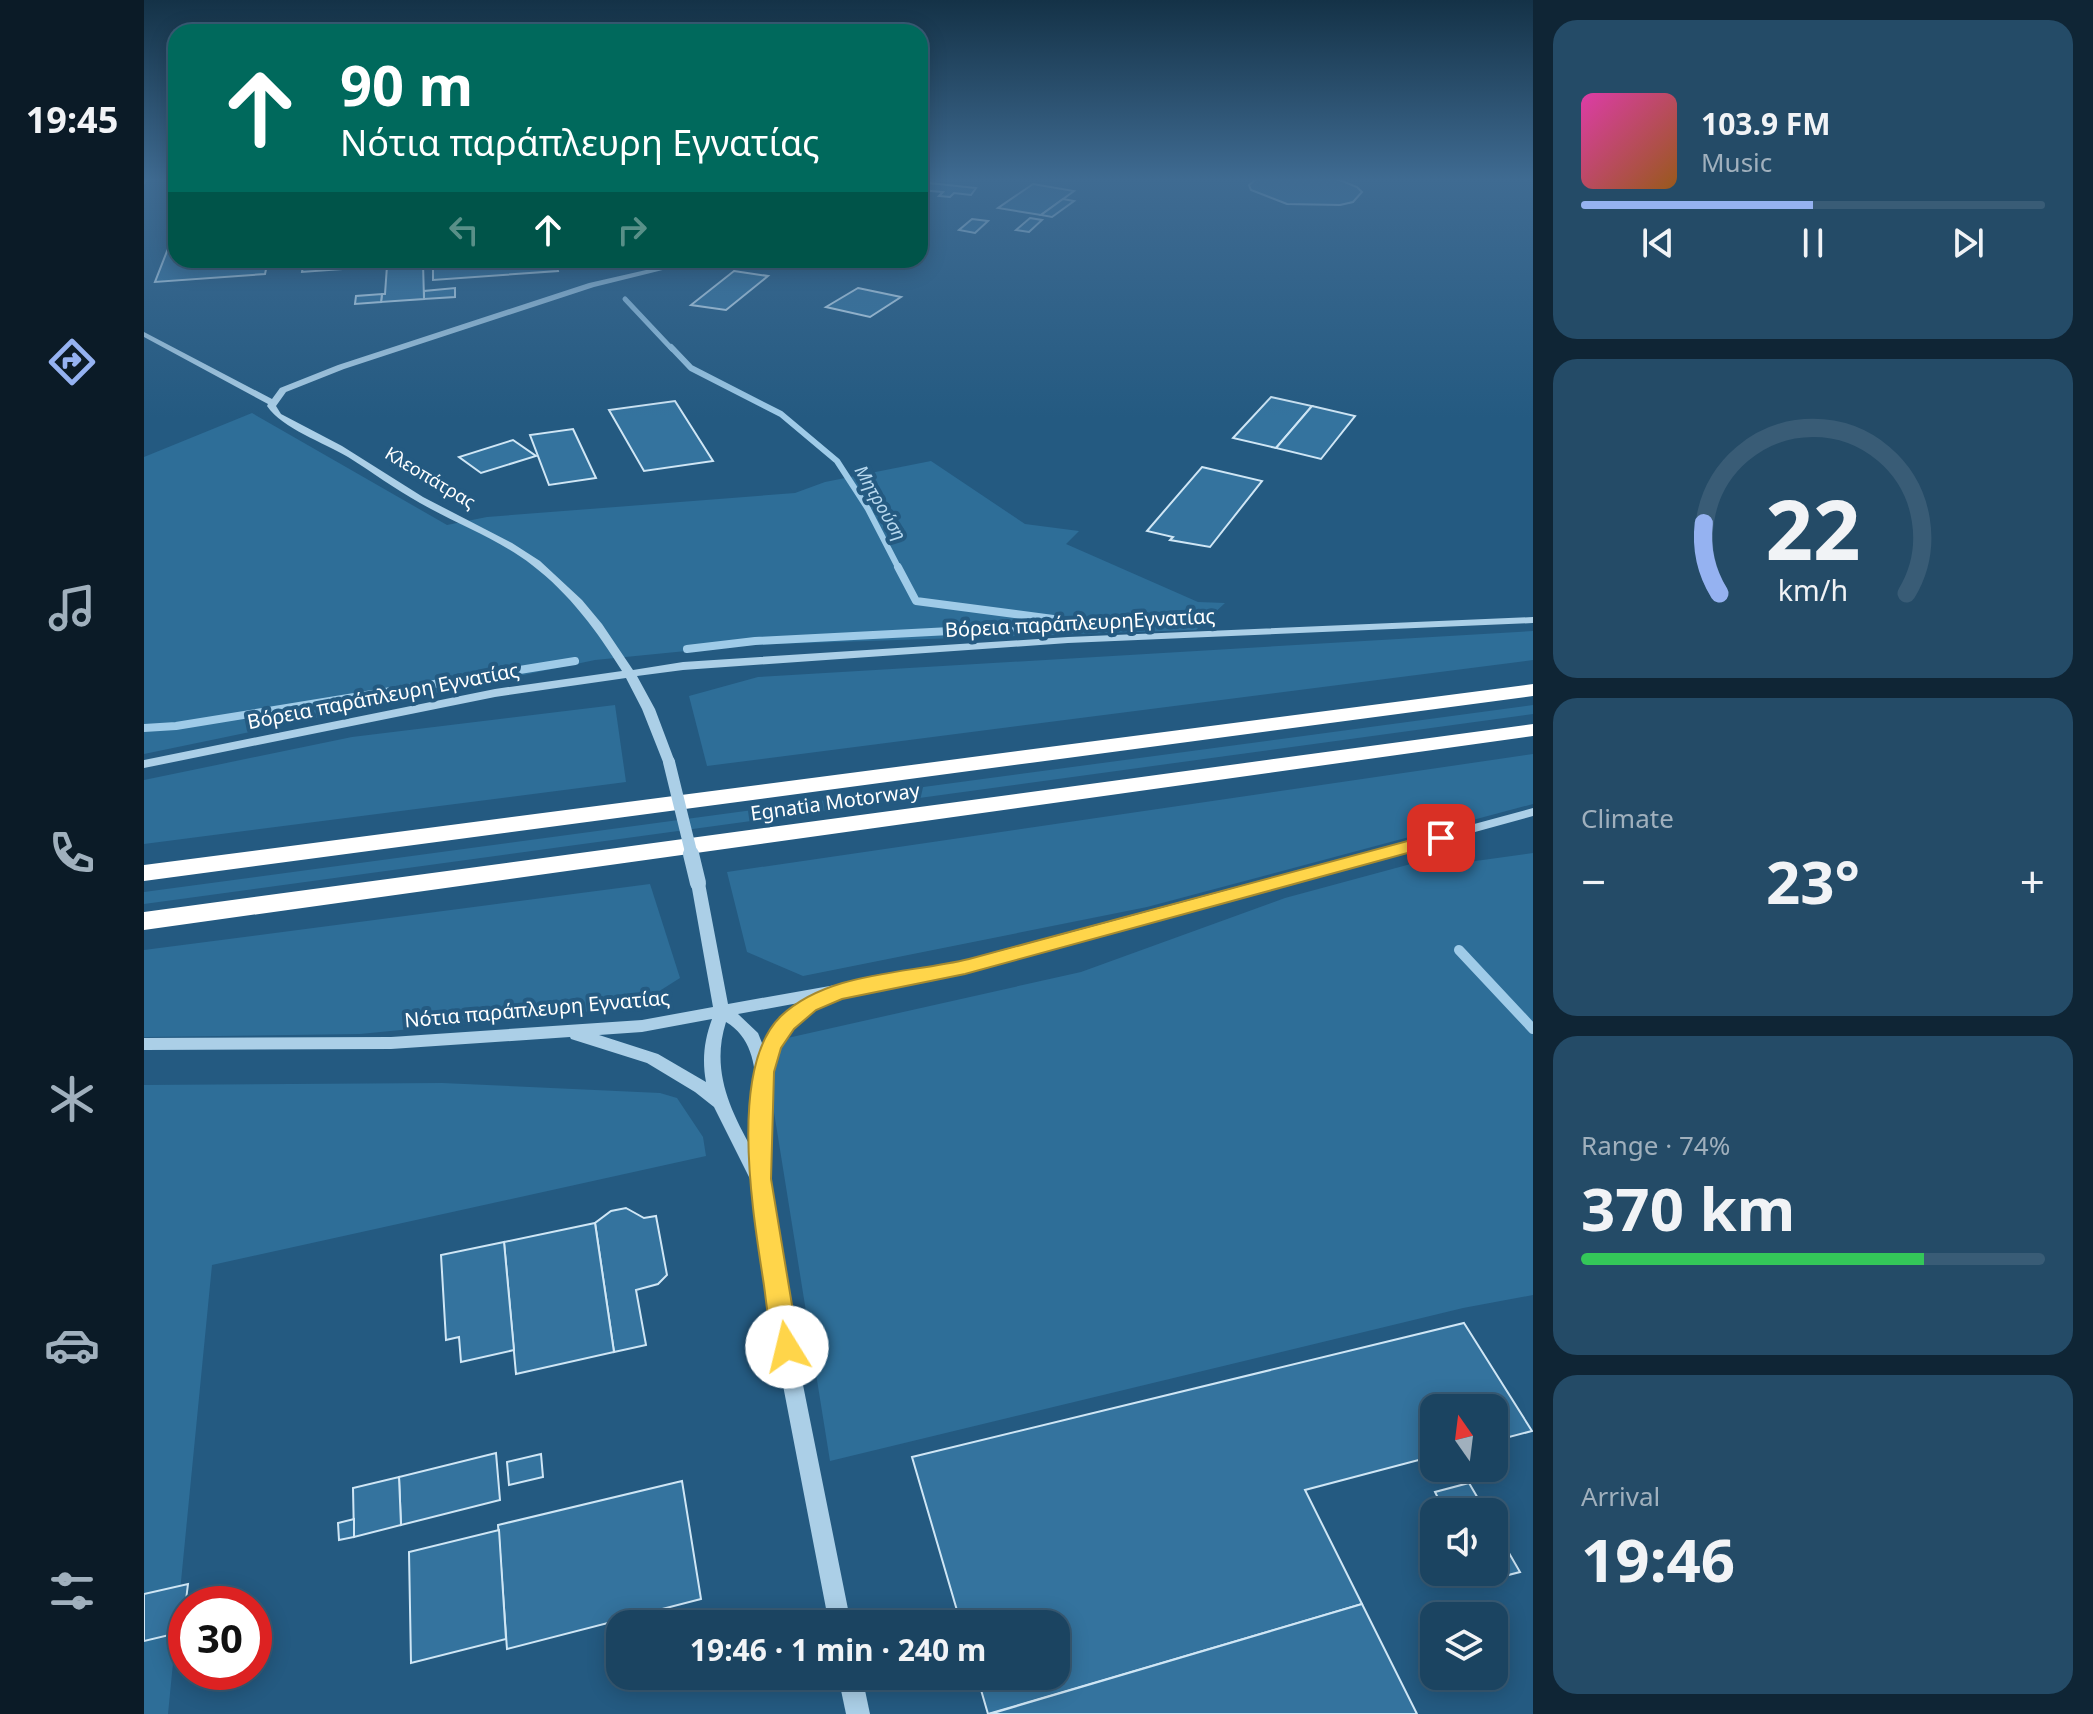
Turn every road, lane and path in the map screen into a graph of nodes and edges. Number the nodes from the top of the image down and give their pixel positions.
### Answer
1 (665, 268) edge
2 (144, 334) edge
3 (272, 402) junction
4 (1533, 620) edge
5 (630, 673) junction
6 (1533, 690) edge
7 (1533, 730) edge
8 (144, 764) edge
9 (1533, 812) edge
10 (144, 873) edge
11 (144, 921) edge
12 (838, 992) junction
13 (722, 1012) junction
14 (565, 1032) junction
15 (144, 1044) edge
16 (764, 1072) junction
17 (721, 1105) junction
18 (759, 1179) junction
19 (837, 1610) edge
20 (853, 1690) edge
21 (858, 1714) edge

1 - 3 street
2 - 3 street, Κλεοπάτρας
3 - 5 street, Κλεοπάτρας
4 - 5 street, Βόρεια παράπλευρηΕγνατίας
5 - 8 street, Βόρεια παράπλευρη Εγνατίας
5 - 13 street, Κλεοπάτρας, bridge
6 - 10 highway, Egnatia Motorway
7 - 11 highway, Egnatia Motorway
9 - 12 street, Νότια παράπλευρη Εγνατίας
12 - 13 street, Νότια παράπλευρη Εγνατίας
12 - 16 street
13 - 14 street, Νότια παράπλευρη Εγνατίας
13 - 16 street
13 - 17 street
14 - 15 street, Νότια παράπλευρη Εγνατίας
14 - 17 street
16 - 18 street
17 - 18 street
18 - 19 street
20 - 21 street

